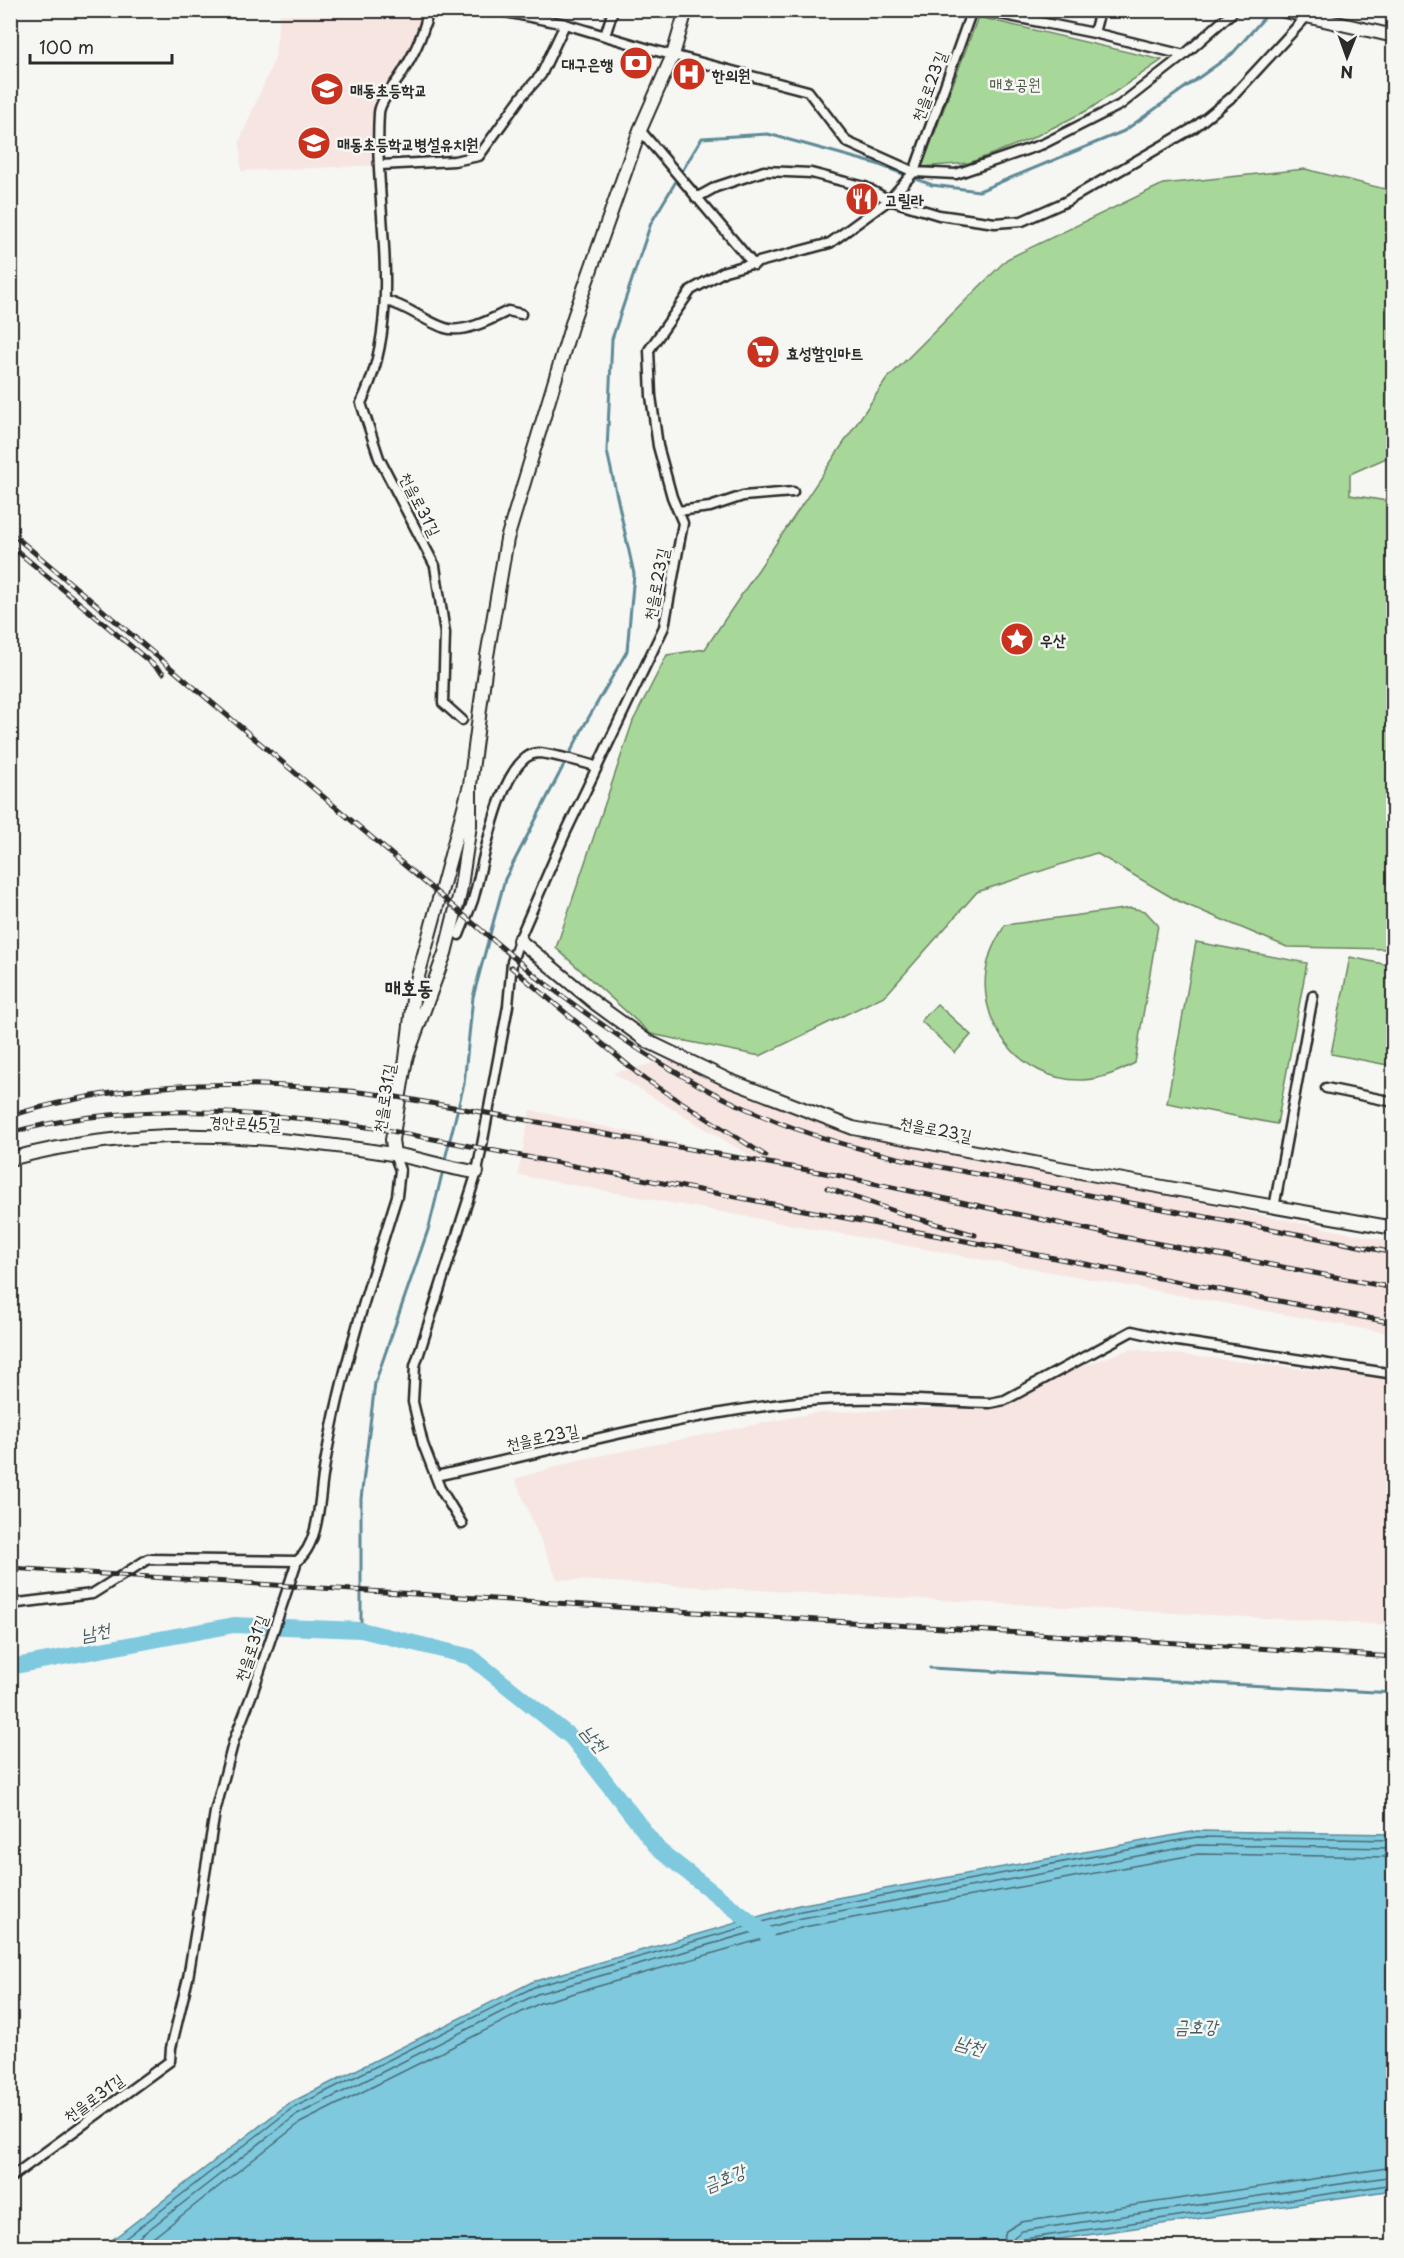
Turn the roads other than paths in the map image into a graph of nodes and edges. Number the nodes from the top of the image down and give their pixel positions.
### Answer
1 (428, 10) edge
2 (495, 10) edge
3 (613, 10) edge
4 (686, 10) edge
5 (972, 10) edge
6 (980, 10) edge
7 (1100, 10) edge
8 (1235, 10) edge
9 (1280, 10) edge
10 (1302, 16) junction
11 (565, 24) junction
12 (1094, 33) junction
13 (605, 36) junction
14 (1394, 36) edge
15 (673, 55) junction
16 (1184, 55) junction
17 (640, 130) junction
18 (381, 165) junction
19 (914, 172) junction
20 (696, 198) junction
21 (889, 200) junction
22 (754, 265) junction
23 (386, 301) junction
24 (521, 314) dead end
25 (793, 492) dead end
26 (678, 511) junction
27 (462, 720) dead end
28 (597, 766) junction
29 (470, 785) junction
30 (459, 935) dead end
31 (519, 940) junction
32 (1313, 996) dead end
33 (405, 1059) junction
34 (1326, 1088) dead end
35 (1394, 1102) edge
36 (394, 1154) junction
37 (10, 1159) edge
38 (471, 1171) junction
39 (1274, 1208) junction
40 (1393, 1227) edge
41 (1394, 1374) edge
42 (436, 1476) junction
43 (462, 1524) dead end
44 (297, 1561) junction
45 (10, 1604) edge
46 (10, 2178) edge

1 - 18 street, 천을로31길
2 - 11 street
3 - 13 street
4 - 15 street
5 - 19 street, 천을로23길
6 - 12 street
7 - 12 street
8 - 16 street
9 - 10 street
10 - 14 street
10 - 21 street
11 - 13 street
11 - 18 street
12 - 16 street
13 - 15 street
15 - 17 street
15 - 19 street
16 - 19 street
17 - 20 street
17 - 29 street
18 - 23 street, 천을로31길
19 - 21 street, 천을로23길
20 - 21 street
20 - 22 street
21 - 22 street, 천을로23길
22 - 26 street, 천을로23길
23 - 24 street
23 - 27 street, 천을로31길
25 - 26 street
26 - 28 street, 천을로23길
28 - 30 street
28 - 31 street, 천을로23길
29 - 33 street
29 - 33 street
31 - 38 street, 천을로23길
31 - 39 street, 천을로23길
32 - 39 street
33 - 36 street, 천을로31길
34 - 35 street
36 - 37 street, 경안로45길
36 - 38 street, 경안로45길
36 - 44 street, 천을로31길
38 - 42 street, 천을로23길
39 - 40 street, 천을로23길
41 - 42 street, 천을로23길
42 - 43 street, 천을로23길
44 - 45 street
44 - 46 street, 천을로31길

